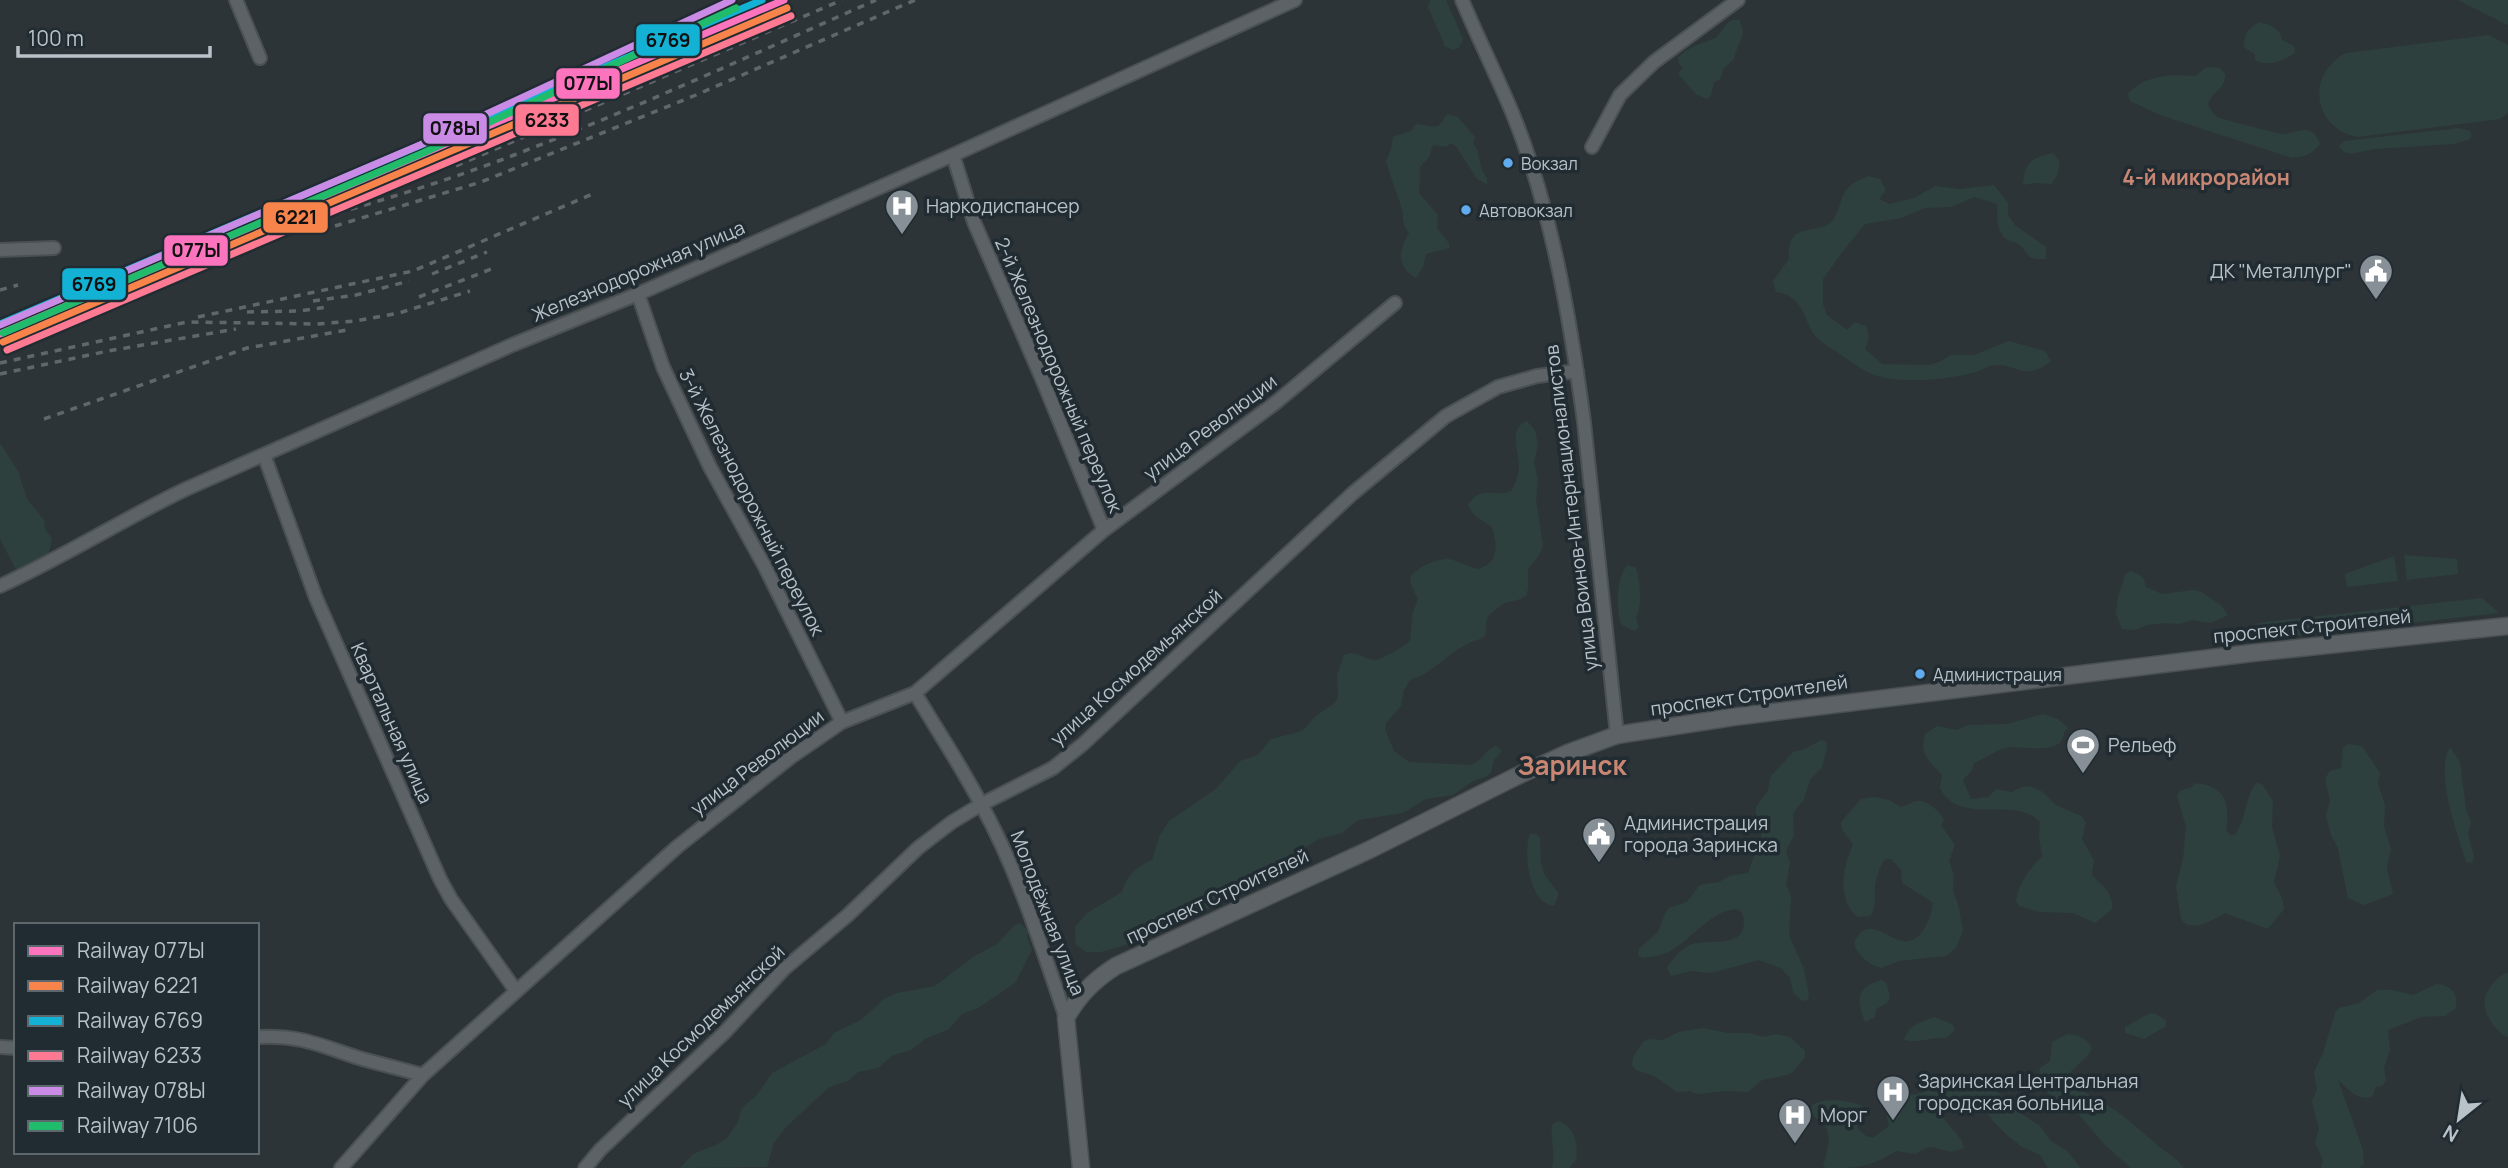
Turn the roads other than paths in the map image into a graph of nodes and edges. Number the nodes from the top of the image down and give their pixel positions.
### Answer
1 (236, 0) edge
2 (1295, 0) edge
3 (1462, 0) edge
4 (1738, 0) edge
5 (260, 58) dead end
6 (1592, 147) dead end
7 (953, 155) junction
8 (54, 247) dead end
9 (0, 250) edge
10 (638, 295) junction
11 (1395, 303) dead end
12 (1577, 371) junction
13 (264, 455) junction
14 (1104, 530) junction
15 (0, 586) edge
16 (2508, 626) edge
17 (915, 693) junction
18 (842, 722) junction
19 (1617, 735) junction
20 (982, 804) junction
21 (516, 990) junction
22 (1066, 1018) junction
23 (259, 1037) edge
24 (422, 1074) junction
25 (341, 1168) edge
26 (585, 1168) edge
27 (1081, 1168) edge

1 - 5 street
2 - 7 street, Железнодорожная улица
3 - 12 street, улица Воинов-Интернационалистов
4 - 6 street
7 - 10 street, Железнодорожная улица
7 - 14 street, 2-й Железнодорожный переулок
8 - 9 street
10 - 13 street, Железнодорожная улица
10 - 18 street, 3-й Железнодорожный переулок
11 - 14 street, улица Революции
12 - 19 street, улица Воинов-Интернационалистов
12 - 20 street, улица Космодемьянской
13 - 15 street, Железнодорожная улица
13 - 21 street, Квартальная улица
14 - 17 street, улица Революции
16 - 19 street, проспект Строителей
17 - 18 street, улица Революции
17 - 20 street, Молодёжная улица
18 - 21 street, улица Революции
19 - 22 street, проспект Строителей
20 - 22 street, Молодёжная улица
20 - 26 street, улица Космодемьянской
21 - 24 street, улица Революции
22 - 27 street, Молодёжная улица
23 - 24 street
24 - 25 street, улица Революции

